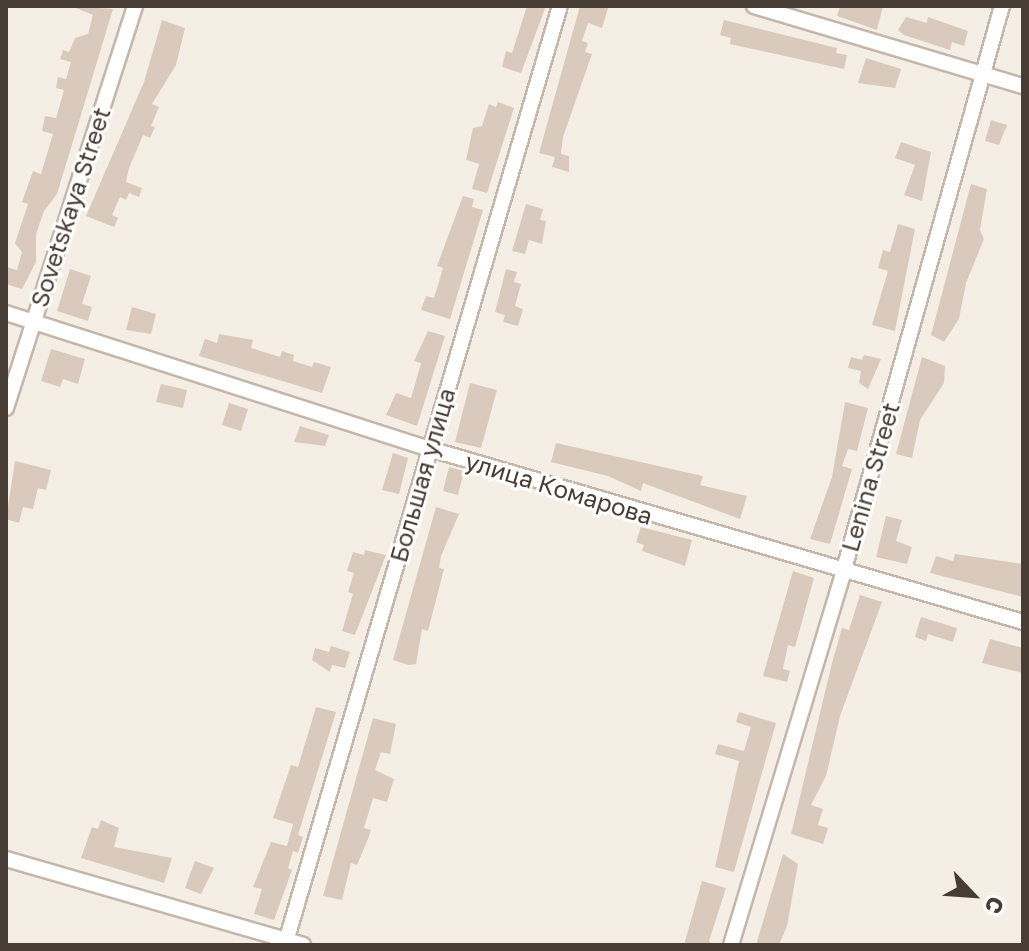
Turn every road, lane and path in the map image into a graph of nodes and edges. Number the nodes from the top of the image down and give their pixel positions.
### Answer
1 (135, 6) edge
2 (560, 6) edge
3 (754, 6) edge
4 (1002, 6) edge
5 (983, 74) junction
6 (1023, 86) edge
7 (6, 313) edge
8 (32, 320) junction
9 (6, 408) edge
10 (430, 449) junction
11 (843, 573) junction
12 (1023, 622) edge
13 (6, 859) edge
14 (285, 942) edge
15 (303, 945) edge
16 (731, 945) edge

1 - 8 street, Sovetskaya Street
2 - 10 street, Большая улица
3 - 5 street
4 - 5 street, Lenina Street
5 - 6 street
5 - 11 street, Lenina Street
7 - 8 street, улица Комарова
8 - 9 street, Sovetskaya Street
8 - 10 street, улица Комарова
10 - 11 street, улица Комарова
10 - 14 street, Большая улица
11 - 12 street, улица Комарова
11 - 16 street, Lenina Street
13 - 14 street
14 - 15 street

